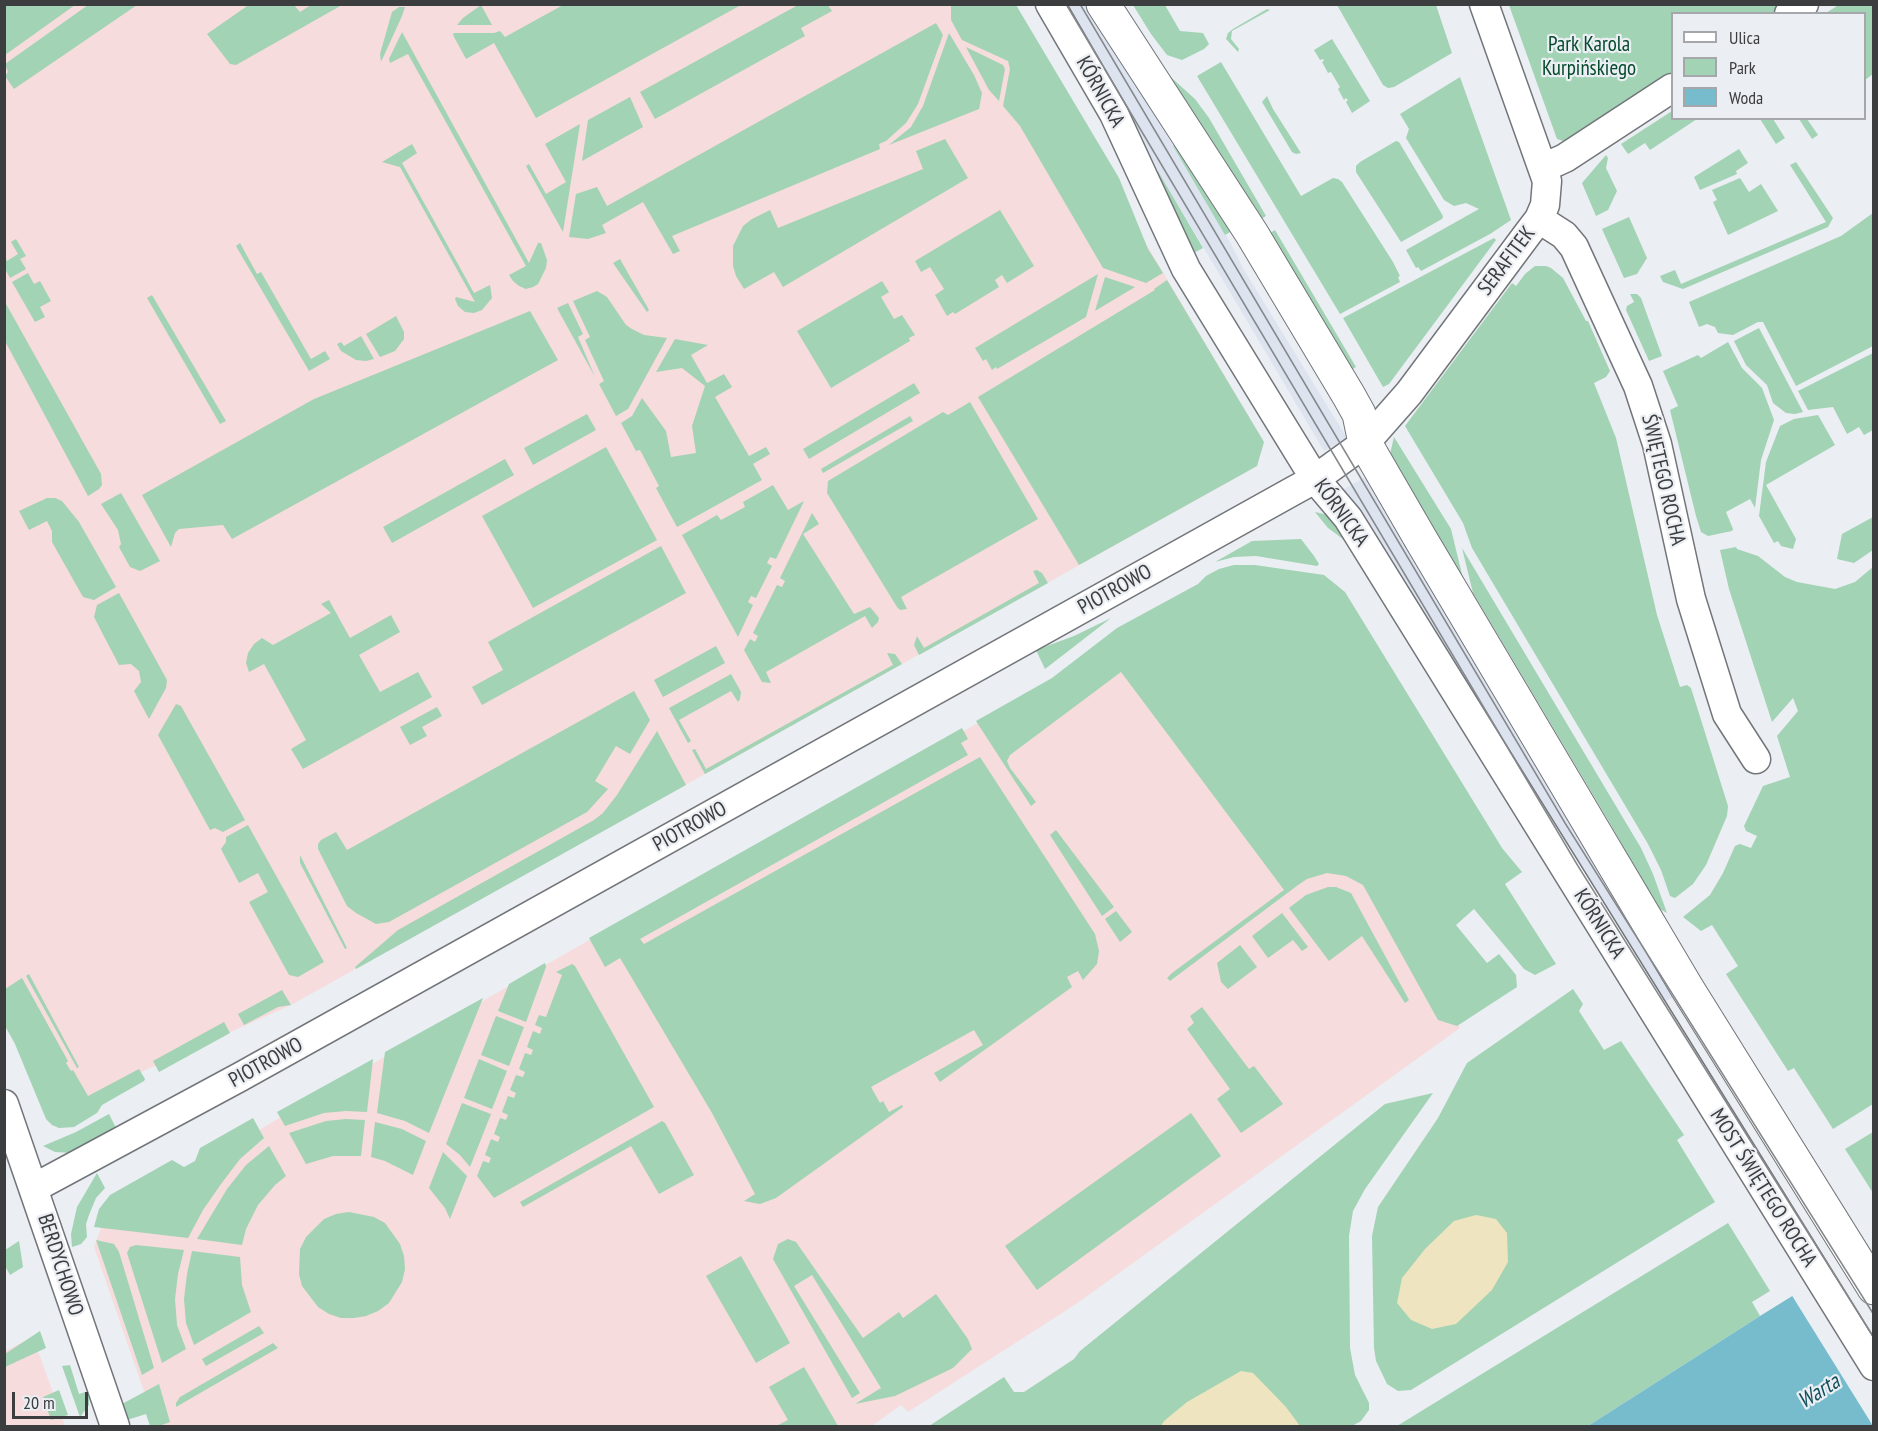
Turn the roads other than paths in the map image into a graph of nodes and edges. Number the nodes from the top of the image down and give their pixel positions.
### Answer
1 (1050, 4) edge
2 (1102, 4) edge
3 (1484, 4) edge
4 (1671, 89) edge
5 (1543, 168) junction
6 (1539, 219) junction
7 (1354, 451) junction
8 (1315, 479) junction
9 (1756, 759) dead end
10 (1687, 988) joint
11 (1652, 1010) joint
12 (4, 1104) edge
13 (34, 1188) junction
14 (1874, 1288) edge
15 (1874, 1366) edge
16 (115, 1426) edge

1 - 8 street, KÓRNICKA
2 - 7 street, KÓRNICKA
3 - 5 street
4 - 5 street
5 - 6 street, SERAFITEK
6 - 7 street, SERAFITEK
6 - 9 street, ŚWIĘTEGO ROCHA
7 - 8 street, PIOTROWO
7 - 10 street, KÓRNICKA
8 - 11 street, KÓRNICKA
8 - 13 street, PIOTROWO
10 - 14 street, MOST ŚWIĘTEGO ROCHA
11 - 15 street, MOST ŚWIĘTEGO ROCHA
12 - 13 street, BERDYCHOWO
13 - 16 street, BERDYCHOWO

